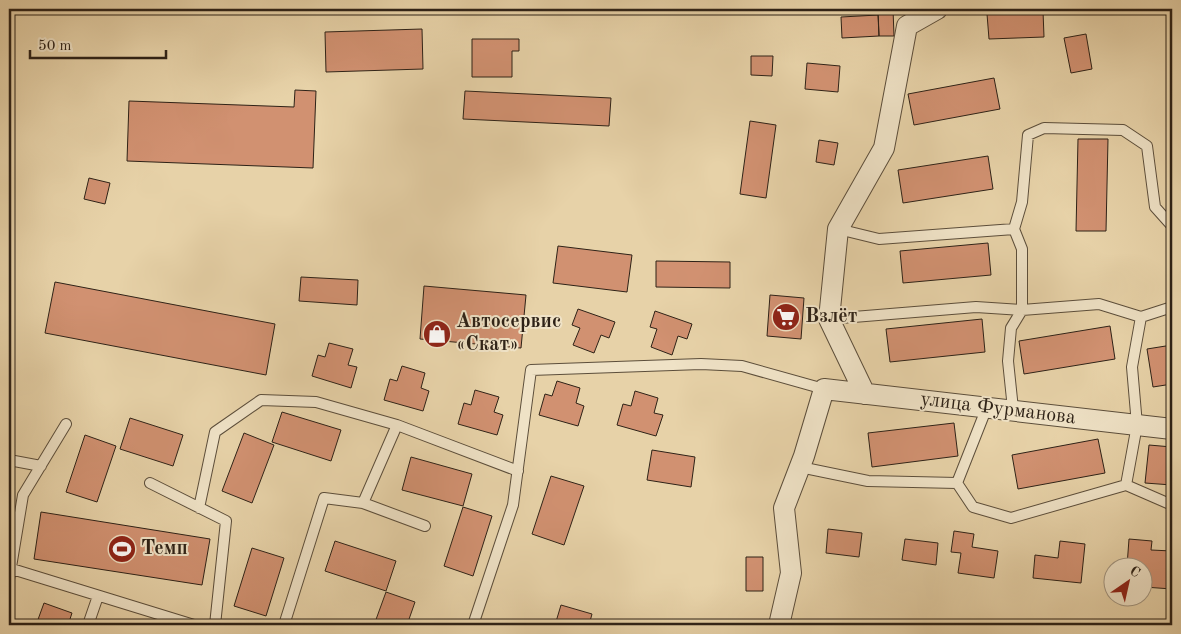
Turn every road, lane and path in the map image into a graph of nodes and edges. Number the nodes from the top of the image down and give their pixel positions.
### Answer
1 (937, 9) edge
2 (1172, 226) edge
3 (1014, 228) junction
4 (838, 229) junction
5 (1172, 307) edge
6 (1022, 310) junction
7 (1140, 316) junction
8 (829, 319) junction
9 (824, 389) junction
10 (865, 394) junction
11 (987, 406) junction
12 (1013, 409) junction
13 (66, 424) dead end
14 (397, 425) junction
15 (1137, 425) junction
16 (1172, 429) edge
17 (9, 460) edge
18 (40, 466) junction
19 (800, 466) junction
20 (518, 471) junction
21 (957, 483) junction
22 (150, 484) dead end
23 (1126, 485) junction
24 (363, 503) junction
25 (1172, 505) edge
26 (199, 508) junction
27 (425, 526) dead end
28 (10, 574) edge
29 (98, 596) junction
30 (88, 625) edge
31 (194, 625) edge
32 (215, 625) edge
33 (284, 625) edge
34 (473, 625) edge
35 (780, 625) edge

1 - 4 street
2 - 3 lane
3 - 4 lane
3 - 6 lane
4 - 8 street
5 - 7 lane
6 - 7 lane
6 - 8 lane
6 - 12 lane
7 - 15 lane
8 - 10 street
9 - 10 street, улица Фурманова
9 - 19 street
9 - 20 lane
10 - 11 street, улица Фурманова
11 - 12 street, улица Фурманова
11 - 21 lane
12 - 15 street, улица Фурманова
13 - 18 lane
14 - 20 lane
14 - 24 lane
14 - 26 lane
15 - 16 street, улица Фурманова
15 - 23 lane
17 - 18 lane
18 - 28 lane
19 - 21 lane
19 - 35 street
20 - 34 lane
21 - 23 lane
22 - 26 lane
23 - 25 lane
24 - 27 lane
24 - 33 lane
26 - 32 lane
28 - 29 lane
29 - 30 lane
29 - 31 lane

